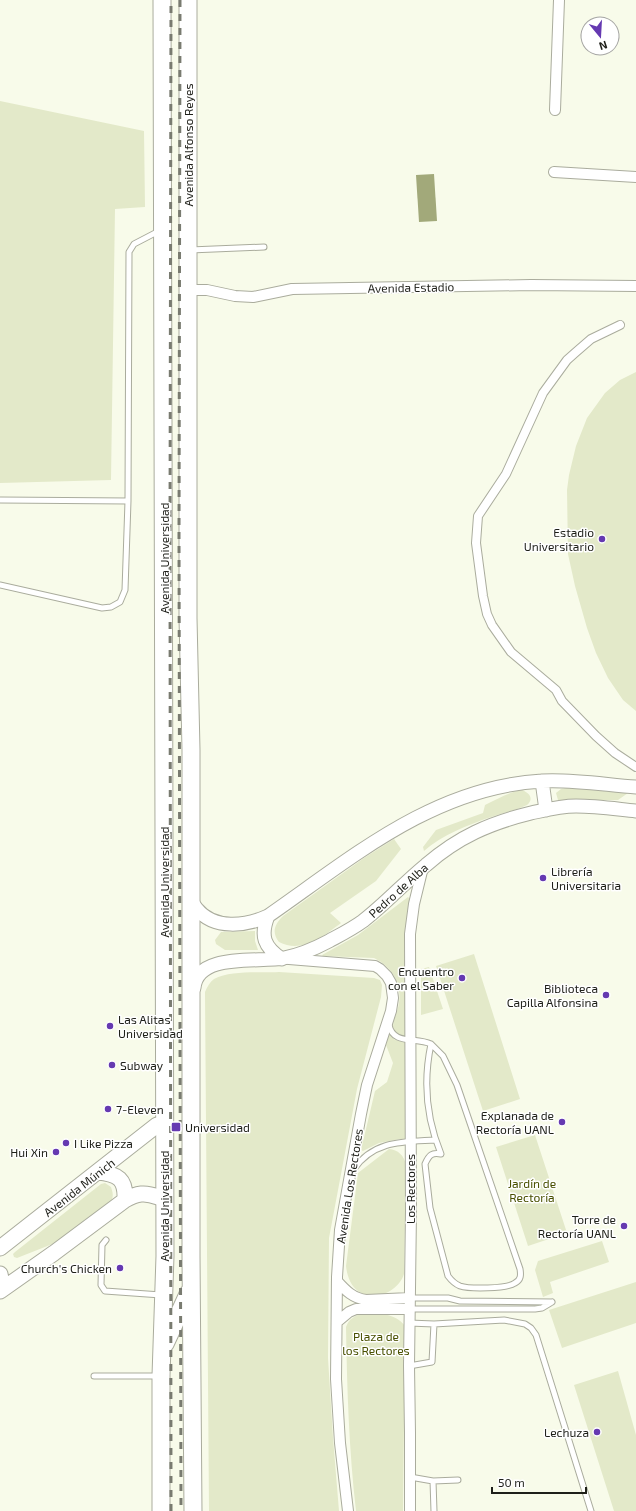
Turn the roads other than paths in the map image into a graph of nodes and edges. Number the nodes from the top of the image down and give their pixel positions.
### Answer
1 (162, 0) edge
2 (188, 0) edge
3 (559, 0) edge
4 (554, 110) dead end
5 (554, 172) dead end
6 (636, 177) edge
7 (163, 228) junction
8 (264, 247) dead end
9 (187, 251) junction
10 (164, 252) joint
11 (636, 286) edge
12 (188, 290) junction
13 (620, 325) dead end
14 (164, 390) junction
15 (188, 487) junction
16 (0, 500) edge
17 (128, 501) junction
18 (0, 585) edge
19 (636, 767) edge
20 (542, 781) junction
21 (636, 788) edge
22 (546, 810) junction
23 (636, 810) edge
24 (423, 867) junction
25 (190, 898) junction
26 (268, 916) junction
27 (282, 959) junction
28 (192, 1011) junction
29 (388, 1018) junction
30 (410, 1040) junction
31 (431, 1044) junction
32 (157, 1125) dead end
33 (436, 1140) junction
34 (410, 1142) junction
35 (98, 1172) junction
36 (350, 1175) junction
37 (158, 1197) dead end
38 (125, 1200) junction
39 (106, 1240) dead end
40 (0, 1248) edge
41 (337, 1282) junction
42 (1, 1284) edge
43 (191, 1288) junction
44 (163, 1295) junction
45 (410, 1298) junction
46 (410, 1308) junction
47 (337, 1322) junction
48 (409, 1323) junction
49 (434, 1324) junction
50 (162, 1350) junction
51 (409, 1366) junction
52 (94, 1376) dead end
53 (161, 1376) junction
54 (410, 1477) junction
55 (458, 1480) dead end
56 (433, 1482) junction
57 (160, 1511) edge
58 (193, 1511) edge
59 (348, 1511) edge
60 (410, 1511) edge
61 (434, 1511) edge
62 (591, 1511) edge

1 - 7 highway, Avenida Alfonso Reyes
2 - 9 highway, Avenida Alfonso Reyes
3 - 4 street
5 - 6 street
7 - 10 highway, Avenida Alfonso Reyes
7 - 17 lane
8 - 9 lane
9 - 12 highway, Avenida Alfonso Reyes
10 - 14 highway, Avenida Universidad
11 - 12 street, Avenida Estadio
12 - 15 highway, Avenida Universidad
13 - 19 street
14 - 15 highway
14 - 44 highway, Avenida Universidad
15 - 25 highway, Avenida Universidad
16 - 17 lane
17 - 18 lane
20 - 21 street
20 - 22 street
20 - 26 street
22 - 23 street, Pedro de Alba
22 - 24 street, Pedro de Alba
24 - 27 street, Pedro de Alba
24 - 30 street, Los Rectores
25 - 26 street
25 - 28 highway, Avenida Universidad
26 - 27 street
27 - 28 street, Pedro de Alba
27 - 29 street, Avenida Los Rectores
28 - 43 highway, Avenida Universidad
29 - 30 lane
29 - 36 street, Avenida Los Rectores
30 - 31 lane
30 - 34 street, Los Rectores
31 - 33 lane
31 - 33 lane
32 - 35 main road, Avenida Múnich
33 - 34 lane
34 - 36 lane
34 - 45 street, Los Rectores
35 - 38 main road
35 - 40 main road, Avenida Múnich
36 - 41 street, Avenida Los Rectores
37 - 38 main road
38 - 42 main road
39 - 44 lane
41 - 45 street
41 - 47 street, Avenida Los Rectores
43 - 50 highway
43 - 58 highway, Avenida Universidad
44 - 50 highway, Avenida Universidad
45 - 46 street, Los Rectores
45 - 46 lane
46 - 47 street
46 - 48 street, Los Rectores
47 - 59 street, Avenida Los Rectores
48 - 49 lane
48 - 51 street, Los Rectores
49 - 51 lane
49 - 62 lane
50 - 53 highway, Avenida Universidad
51 - 54 street, Los Rectores
52 - 53 lane
53 - 57 highway, Avenida Universidad
54 - 56 lane
54 - 60 street, Los Rectores
55 - 56 lane
56 - 61 lane

